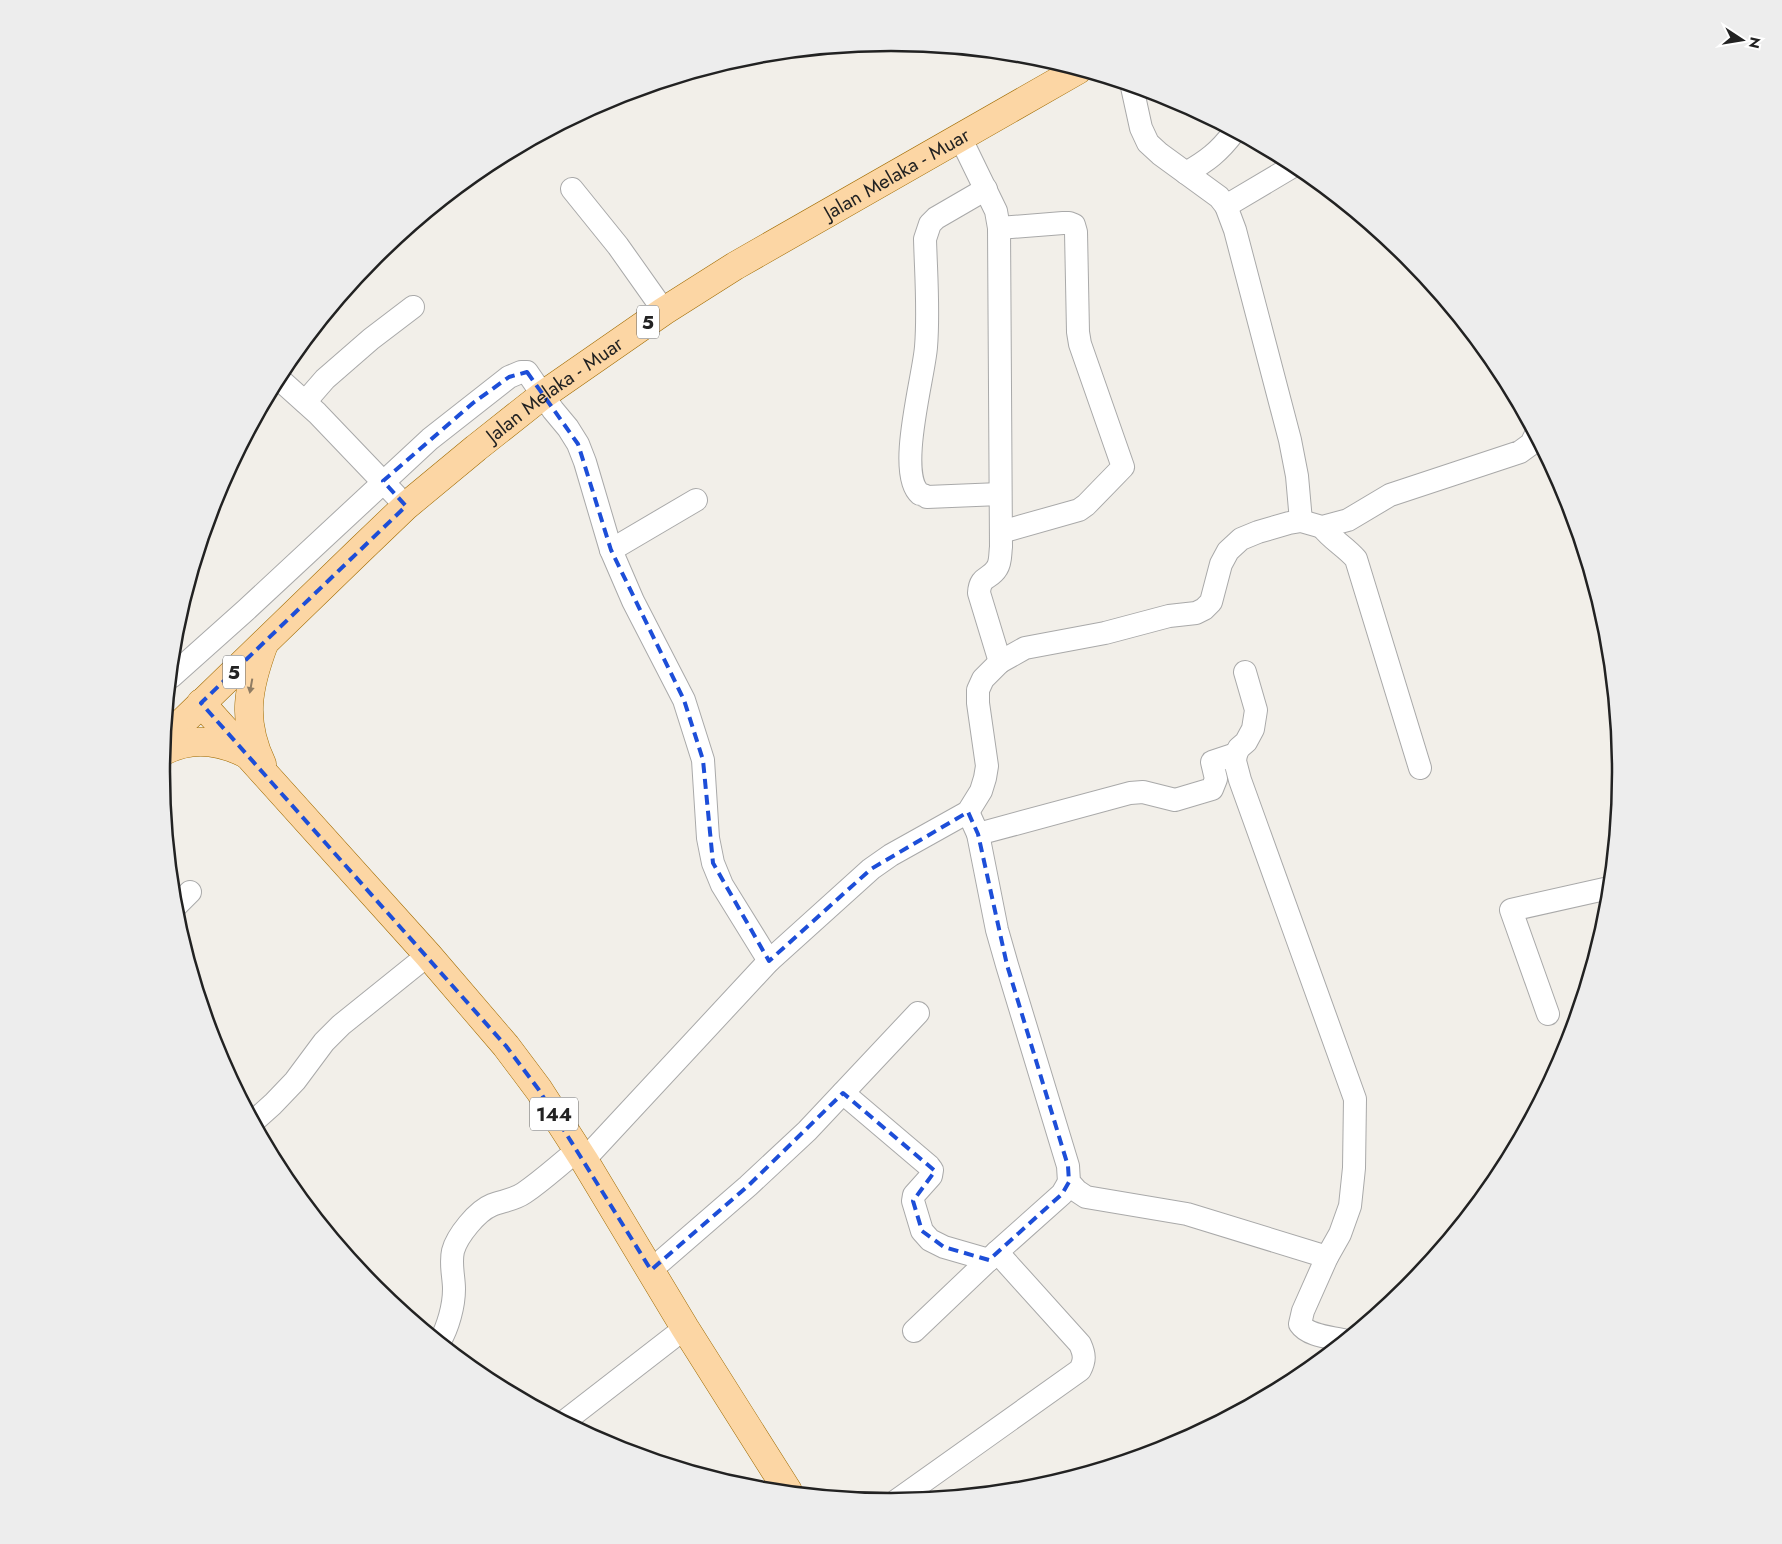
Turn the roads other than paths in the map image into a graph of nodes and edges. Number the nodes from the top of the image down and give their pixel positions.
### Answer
1 (1071, 74) edge
2 (1133, 94) edge
3 (960, 137) junction
4 (1230, 137) edge
5 (1286, 170) edge
6 (1186, 173) junction
7 (572, 189) dead end
8 (986, 189) junction
9 (1226, 206) junction
10 (999, 228) junction
11 (413, 307) dead end
12 (664, 311) junction
13 (285, 384) edge
14 (543, 396) junction
15 (305, 402) junction
16 (1531, 442) edge
17 (383, 482) junction
18 (1000, 494) junction
19 (696, 500) dead end
20 (406, 506) junction
21 (1312, 524) junction
22 (1001, 532) junction
23 (611, 550) junction
24 (266, 640) junction
25 (1000, 662) junction
26 (1245, 672) dead end
27 (177, 673) edge
28 (201, 703) junction
29 (172, 732) edge
30 (171, 747) edge
31 (1236, 754) junction
32 (260, 767) junction
33 (1420, 768) dead end
34 (968, 812) junction
35 (978, 834) junction
36 (1602, 890) edge
37 (428, 955) junction
38 (769, 961) junction
39 (918, 1013) dead end
40 (1548, 1014) dead end
41 (843, 1093) junction
42 (259, 1116) edge
43 (581, 1155) junction
44 (1069, 1182) junction
45 (993, 1256) junction
46 (1327, 1256) junction
47 (651, 1270) junction
48 (685, 1328) junction
49 (914, 1331) dead end
50 (443, 1336) edge
51 (1336, 1339) edge
52 (570, 1417) edge
53 (784, 1485) edge
54 (908, 1492) edge

1 - 3 main road, Jalan Melaka - Muar / 5
2 - 6 street
3 - 8 street
3 - 12 main road, Jalan Melaka - Muar / 5
4 - 6 street
5 - 9 street
6 - 9 street
7 - 12 street
8 - 10 street
8 - 18 street
9 - 21 street
10 - 18 street
10 - 22 street
11 - 15 street
12 - 14 main road, Jalan Melaka - Muar / 5
13 - 15 street
14 - 17 street
14 - 20 main road, Jalan Melaka - Muar / 5
14 - 23 street
15 - 17 street
16 - 21 street
17 - 20 street
17 - 27 street
18 - 22 street
19 - 23 street
20 - 24 main road, Jalan Melaka - Muar / 5
21 - 25 street
21 - 33 street
22 - 25 street
23 - 38 street
24 - 28 main road, Jalan Melaka - Muar / 5
24 -> 32 main road
25 - 34 street
26 - 31 street
28 - 29 main road, Jalan Melaka - Muar / 5
28 - 32 main road, 144
30 - 32 main road
31 - 35 street
31 - 46 street
32 - 37 main road, 144
34 - 35 street
34 - 38 street
35 - 44 street
36 - 40 street
37 - 42 street
37 - 43 main road, 144
38 - 43 street
39 - 41 street
41 - 45 street
41 - 47 street
43 - 47 main road, 144
43 - 50 street
44 - 45 street
44 - 46 street
45 - 49 street
45 - 54 street
46 - 51 street
47 - 48 main road, 144
48 - 52 street
48 - 53 main road, 144

